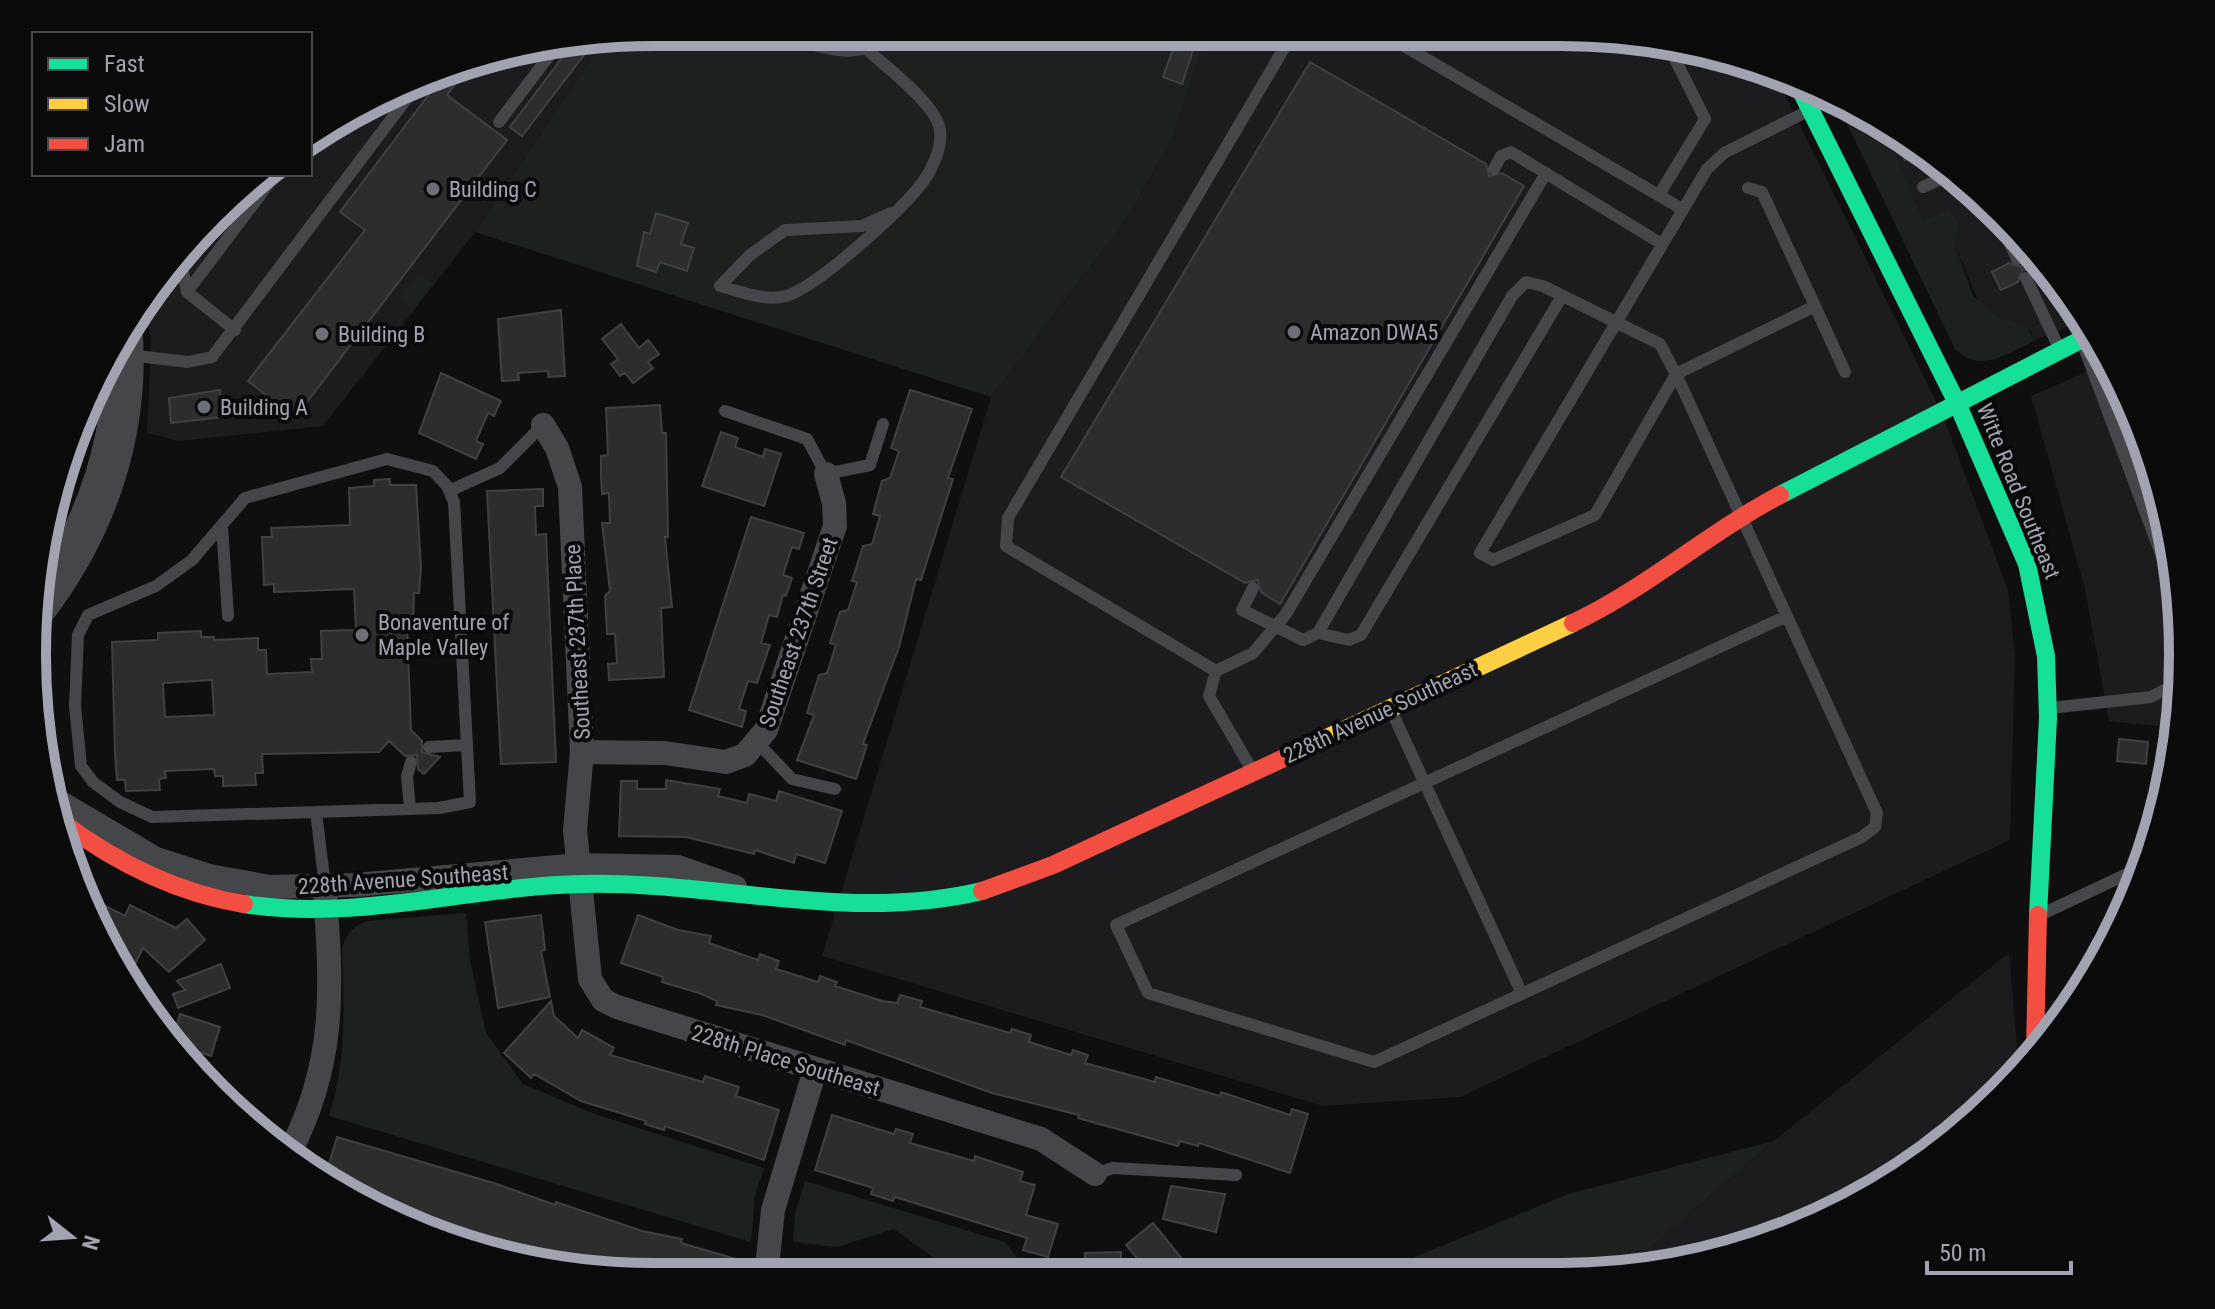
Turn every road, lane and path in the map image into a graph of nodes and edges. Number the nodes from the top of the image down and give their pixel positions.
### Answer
1 (863, 46) edge
2 (1285, 46) edge
3 (1404, 46) edge
4 (549, 56) edge
5 (1674, 57) edge
6 (1804, 97) edge
7 (399, 103) edge
8 (1811, 110) junction
9 (499, 122) dead end
10 (1494, 169) dead end
11 (1546, 173) junction
12 (1940, 179) edge
13 (269, 184) edge
14 (1923, 187) dead end
15 (1748, 188) dead end
16 (1659, 195) junction
17 (1682, 209) junction
18 (891, 213) junction
19 (1662, 244) junction
20 (2011, 245) edge
21 (2017, 259) dead end
22 (183, 271) edge
23 (2026, 278) dead end
24 (187, 292) junction
25 (1562, 296) junction
26 (1815, 306) junction
27 (1617, 321) junction
28 (235, 330) junction
29 (2080, 339) edge
30 (2059, 349) junction
31 (126, 355) edge
32 (122, 362) edge
33 (119, 367) edge
34 (2098, 370) edge
35 (1845, 372) dead end
36 (1676, 374) junction
37 (1957, 403) junction
38 (725, 411) dead end
39 (883, 424) dead end
40 (543, 425) joint
41 (826, 474) junction
42 (449, 491) junction
43 (1742, 515) junction
44 (222, 526) junction
45 (2158, 543) edge
46 (52, 571) edge
47 (1253, 588) dead end
48 (48, 605) edge
49 (228, 616) dead end
50 (1787, 616) junction
51 (1272, 627) junction
52 (1318, 633) junction
53 (1216, 671) junction
54 (2168, 688) edge
55 (1390, 707) junction
56 (2048, 708) junction
57 (758, 743) junction
58 (467, 745) junction
59 (429, 747) dead end
60 (582, 752) junction
61 (411, 762) dead end
62 (1253, 772) junction
63 (1427, 782) junction
64 (835, 789) dead end
65 (66, 806) edge
66 (410, 809) junction
67 (316, 812) junction
68 (72, 831) edge
69 (2128, 873) edge
70 (581, 874) junction
71 (325, 896) junction
72 (764, 897) joint
73 (2037, 916) junction
74 (1522, 994) junction
75 (2035, 1035) edge
76 (815, 1070) junction
77 (294, 1144) edge
78 (1095, 1174) joint
79 (1236, 1175) dead end
80 (767, 1263) edge

1 - 18 lane
2 - 53 lane
3 - 16 lane
4 - 9 lane
5 - 16 lane
6 - 8 street, Witte Road Southeast
7 - 28 lane
8 - 17 lane
8 - 37 street, Witte Road Southeast
10 - 11 lane
11 - 19 lane
11 - 51 lane
12 - 14 lane
13 - 24 lane
15 - 26 lane
16 - 17 lane
17 - 19 lane
18 - 18 lane
19 - 27 lane
20 - 21 lane
22 - 24 lane
23 - 30 lane
24 - 28 lane
25 - 27 lane
25 - 52 lane
25 - 52 lane
26 - 35 lane
26 - 36 lane
27 - 36 lane
27 - 36 lane
28 - 31 lane
29 - 30 street, 228th Avenue Southeast
30 - 37 street, 228th Avenue Southeast
32 - 48 street
33 - 46 street
34 - 45 lane
36 - 43 lane
37 - 43 street, 228th Avenue Southeast
37 - 56 street, Witte Road Southeast
38 - 41 lane
39 - 41 lane
40 - 42 lane
40 - 60 street, Southeast 237th Place
41 - 57 street, Southeast 237th Street
42 - 44 lane
42 - 58 lane
43 - 50 lane
43 - 55 street, 228th Avenue Southeast
44 - 49 lane
44 - 67 lane
47 - 51 lane
50 - 63 lane
50 - 74 lane
51 - 52 lane
51 - 53 lane
53 - 62 lane
54 - 56 lane
55 - 62 street, 228th Avenue Southeast
55 - 63 lane
56 - 73 street, Witte Road Southeast
57 - 60 street
57 - 64 lane
58 - 59 lane
58 - 66 lane
60 - 70 street, Southeast 237th Place
61 - 66 lane
62 - 72 street, 228th Avenue Southeast
63 - 74 lane
63 - 74 lane
65 - 71 street, 228th Avenue Southeast
66 - 67 lane
67 - 71 lane
68 - 71 street, 228th Avenue Southeast
69 - 73 lane
70 - 71 street, 228th Avenue Southeast
70 - 72 street, 228th Avenue Southeast
70 - 76 street, 228th Place Southeast
71 - 77 street
73 - 75 street, Witte Road Southeast
76 - 78 street, 228th Place Southeast
76 - 80 street
78 - 79 lane

